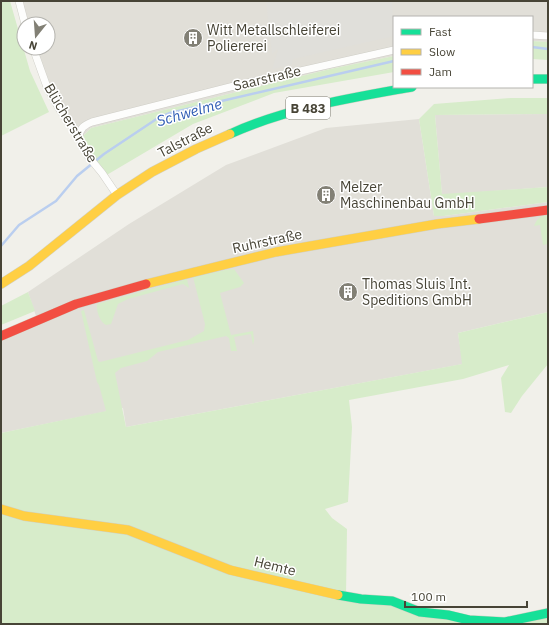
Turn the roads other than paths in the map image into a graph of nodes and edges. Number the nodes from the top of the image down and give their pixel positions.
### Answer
1 (19, 1) edge
2 (24, 16) edge
3 (533, 35) edge
4 (548, 36) edge
5 (393, 50) edge
6 (36, 56) edge
7 (533, 79) edge
8 (548, 79) edge
9 (406, 88) edge
10 (79, 136) junction
11 (117, 195) junction
12 (548, 210) edge
13 (1, 284) edge
14 (1, 336) edge
15 (1, 509) edge
16 (548, 613) edge
17 (468, 622) edge

1 - 2 street
3 - 4 street
5 - 10 street, Saarstraße
6 - 10 street, Blücherstraße
7 - 8 street
9 - 11 street, Talstraße / B 483
10 - 11 street, Blücherstraße
11 - 13 street, Talstraße / B 483
12 - 14 street, Ruhrstraße
15 - 17 street, Hemte
16 - 17 street, Hemte

